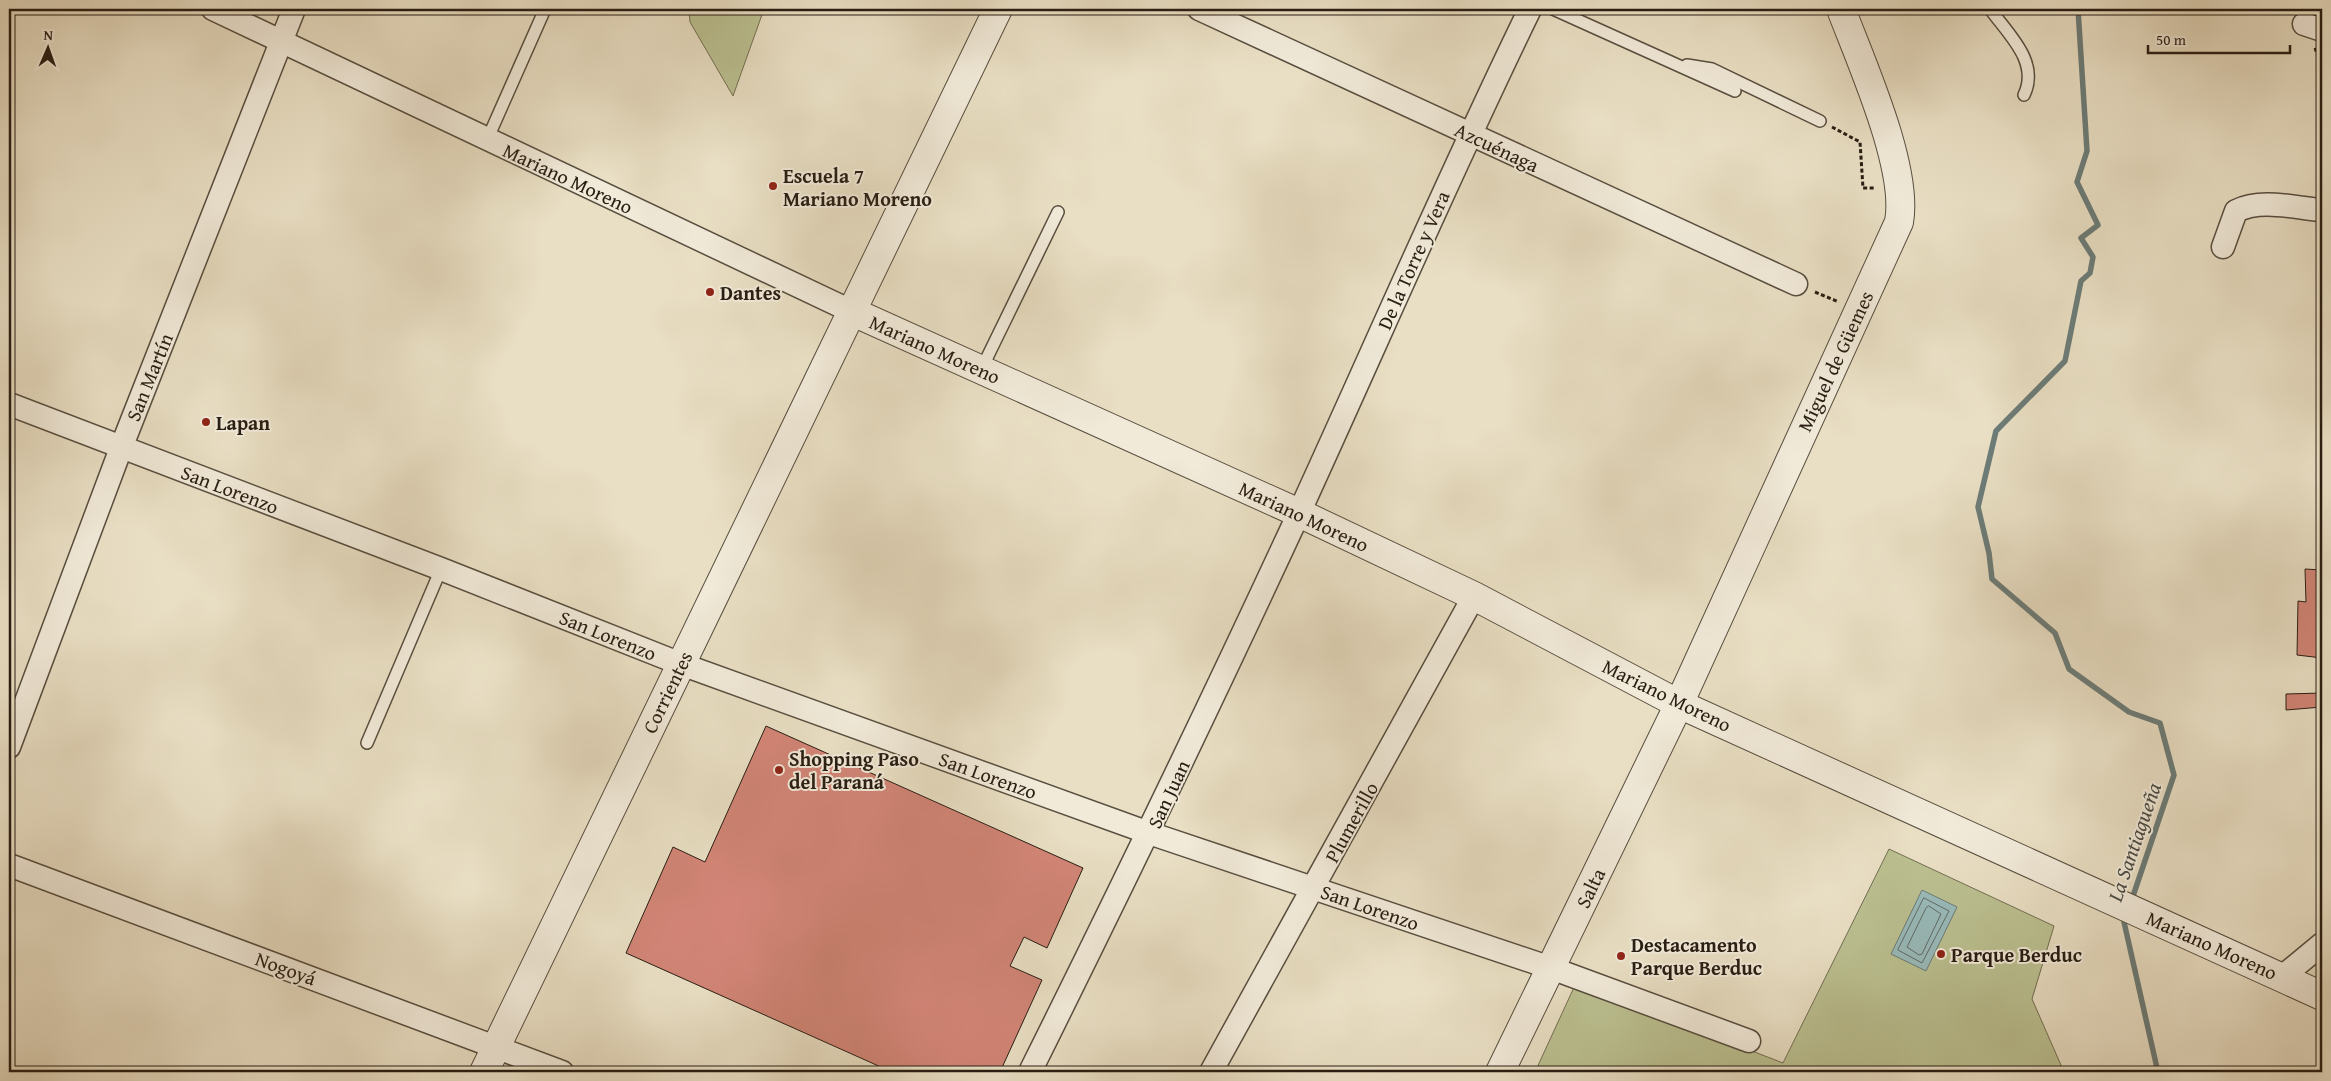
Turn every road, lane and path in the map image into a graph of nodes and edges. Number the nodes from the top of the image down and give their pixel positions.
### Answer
1 (213, 9) edge
2 (294, 9) edge
3 (545, 9) edge
4 (998, 9) edge
5 (1199, 9) edge
6 (1530, 9) edge
7 (1552, 9) edge
8 (1841, 9) edge
9 (1990, 9) edge
10 (282, 41) junction
11 (1672, 62) junction
12 (1735, 91) dead end
13 (2024, 95) dead end
14 (1820, 121) joint
15 (1469, 134) junction
16 (487, 140) junction
17 (1900, 187) junction
18 (2322, 210) edge
19 (1058, 212) dead end
20 (2223, 247) dead end
21 (1796, 284) joint
22 (1858, 310) junction
23 (853, 312) junction
24 (981, 370) junction
25 (9, 404) edge
26 (121, 448) junction
27 (1299, 512) junction
28 (441, 569) junction
29 (1474, 596) junction
30 (681, 664) junction
31 (1679, 704) junction
32 (367, 743) dead end
33 (9, 747) edge
34 (1149, 833) junction
35 (9, 865) edge
36 (1314, 889) junction
37 (2322, 944) edge
38 (1551, 968) junction
39 (2275, 974) junction
40 (2322, 996) edge
41 (1748, 1042) dead end
42 (496, 1046) junction
43 (484, 1072) edge
44 (562, 1072) edge
45 (1030, 1072) edge
46 (1211, 1072) edge
47 (1500, 1072) edge

1 - 10 street, Mariano Moreno
2 - 10 street, San Martín
3 - 16 lane
4 - 23 street, Corrientes
5 - 15 street, Azcuénaga
6 - 15 street, De la Torre y Vera
7 - 11 lane
8 - 17 street, Miguel de Güemes
9 - 13 lane
10 - 16 street, Mariano Moreno
10 - 26 street, San Martín
11 - 12 lane
11 - 14 lane
14 - 17 path
15 - 21 street, Azcuénaga
15 - 27 street, De la Torre y Vera
16 - 23 street, Mariano Moreno
17 - 22 street, Miguel de Güemes
18 - 20 street
19 - 24 lane
21 - 22 path
22 - 31 street, Miguel de Güemes
23 - 24 street, Mariano Moreno
23 - 30 street, Corrientes
24 - 27 street, Mariano Moreno
25 - 26 street, San Lorenzo
26 - 28 street, San Lorenzo
26 - 33 street, San Martín
27 - 29 street, Mariano Moreno
27 - 34 street, San Juan
28 - 30 street, San Lorenzo
28 - 32 lane
29 - 31 street, Mariano Moreno
29 - 36 street, Plumerillo
30 - 34 street, San Lorenzo
30 - 42 street, Corrientes
31 - 38 street, Salta
31 - 39 street, Mariano Moreno
34 - 36 street, San Lorenzo
34 - 45 street, San Juan
35 - 42 street, Nogoyá
36 - 38 street, San Lorenzo
36 - 46 street, Plumerillo
37 - 39 street
38 - 41 street, San Lorenzo
38 - 47 street, Salta
39 - 40 street, Mariano Moreno
42 - 43 street, Corrientes
42 - 44 street, Nogoyá

